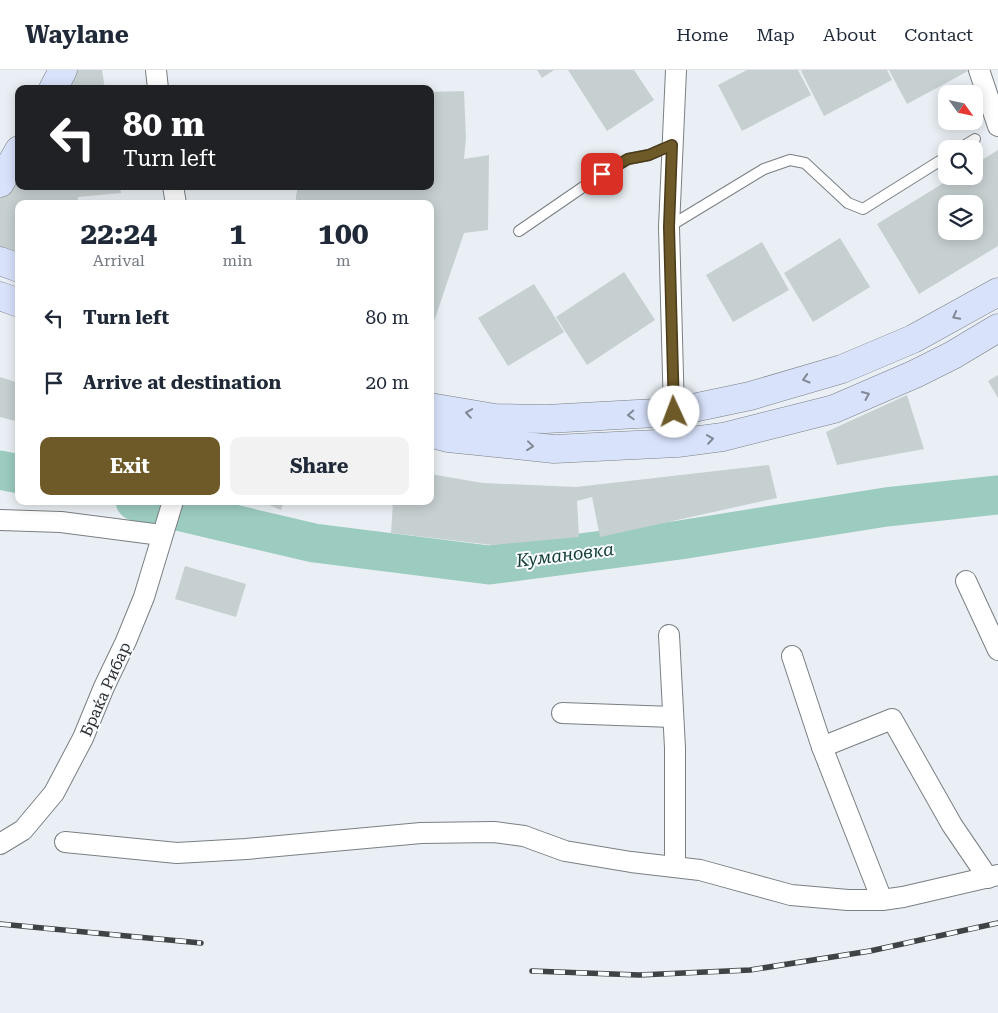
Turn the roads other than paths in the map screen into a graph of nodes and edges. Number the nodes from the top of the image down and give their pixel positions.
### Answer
1 (63, 70) edge
2 (156, 70) edge
3 (676, 70) edge
4 (980, 70) edge
5 (55, 85) edge
6 (158, 85) edge
7 (998, 126) edge
8 (672, 145) junction
9 (15, 157) edge
10 (938, 161) edge
11 (0, 183) edge
12 (669, 227) junction
13 (519, 231) dead end
14 (0, 261) edge
15 (15, 267) edge
16 (998, 292) edge
17 (0, 296) edge
18 (15, 302) edge
19 (998, 328) edge
20 (434, 407) edge
21 (674, 412) junction
22 (434, 434) edge
23 (677, 443) junction
24 (171, 505) edge
25 (0, 520) edge
26 (161, 535) junction
27 (966, 581) dead end
28 (669, 635) dead end
29 (998, 650) edge
30 (792, 656) dead end
31 (562, 713) dead end
32 (673, 717) junction
33 (822, 747) junction
34 (65, 842) dead end
35 (0, 844) edge
36 (675, 867) junction
37 (993, 876) edge
38 (882, 900) junction

1 - 5 street
2 - 6 street
3 - 8 street
4 - 7 street
8 - 12 street
8 - 13 lane
9 - 11 street
10 - 12 lane
12 - 21 street
14 - 15 street
16 -> 21 street
17 - 18 street
23 -> 19 street
21 -> 20 street
21 - 23 street
22 -> 23 street
24 - 26 street, Браќа Рибар
25 - 26 street
26 - 35 street, Браќа Рибар
27 - 29 street
28 - 32 street
30 - 33 street
31 - 32 street
32 - 36 street
33 - 37 street
33 - 38 street
34 - 36 street
36 - 38 street
37 - 38 street

